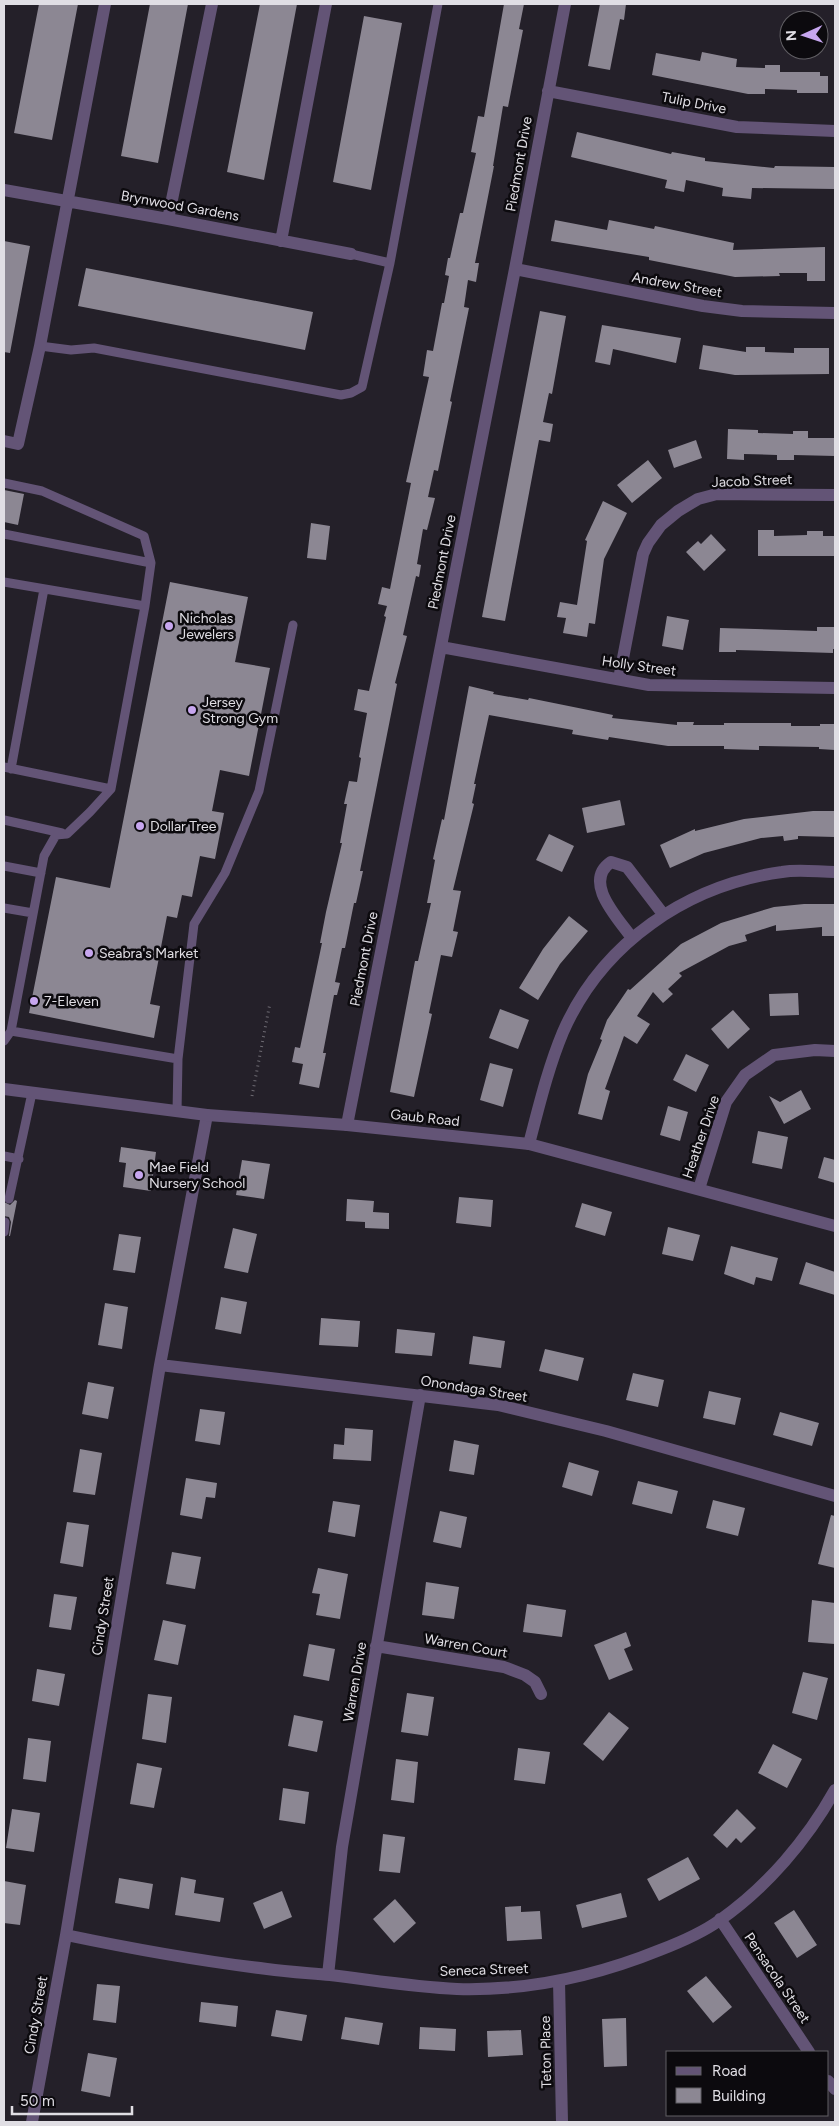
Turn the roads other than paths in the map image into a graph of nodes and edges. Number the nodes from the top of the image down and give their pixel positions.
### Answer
1 (105, 4) edge
2 (212, 4) edge
3 (326, 4) edge
4 (438, 4) edge
5 (565, 4) edge
6 (548, 91) junction
7 (835, 131) edge
8 (4, 190) edge
9 (66, 201) junction
10 (168, 219) junction
11 (281, 241) junction
12 (350, 254) joint
13 (390, 263) junction
14 (515, 270) junction
15 (835, 313) edge
16 (40, 346) junction
17 (4, 441) edge
18 (4, 483) edge
19 (835, 495) edge
20 (4, 534) edge
21 (151, 563) junction
22 (4, 582) edge
23 (44, 589) junction
24 (145, 606) junction
25 (293, 626) dead end
26 (441, 647) junction
27 (619, 680) junction
28 (835, 688) edge
29 (7, 768) edge
30 (110, 789) junction
31 (4, 820) edge
32 (67, 834) junction
33 (4, 866) edge
34 (835, 872) edge
35 (41, 873) junction
36 (4, 908) edge
37 (33, 914) junction
38 (663, 914) junction
39 (632, 938) junction
40 (11, 1030) junction
41 (4, 1041) edge
42 (835, 1051) edge
43 (178, 1059) junction
44 (4, 1090) edge
45 (32, 1093) junction
46 (178, 1112) junction
47 (207, 1115) junction
48 (347, 1125) junction
49 (529, 1144) junction
50 (4, 1156) edge
51 (19, 1159) junction
52 (699, 1189) junction
53 (10, 1199) dead end
54 (5, 1222) dead end
55 (835, 1226) edge
56 (4, 1232) edge
57 (160, 1365) junction
58 (420, 1395) junction
59 (835, 1496) edge
60 (376, 1646) junction
61 (541, 1694) dead end
62 (835, 1790) edge
63 (720, 1920) junction
64 (66, 1935) junction
65 (328, 1975) junction
66 (559, 1981) junction
67 (808, 2051) edge
68 (32, 2122) edge
69 (562, 2122) edge

1 - 9 street
2 - 10 street
3 - 11 street
4 - 13 lane
5 - 6 street, Piedmont Drive
6 - 7 street, Tulip Drive
6 - 14 street, Piedmont Drive
8 - 9 street, Brynwood Gardens
9 - 10 street, Brynwood Gardens
9 - 16 street
10 - 11 street, Brynwood Gardens
11 - 12 street, Brynwood Gardens
12 - 13 lane
13 - 16 lane
14 - 15 street, Andrew Street
14 - 26 street, Piedmont Drive
16 - 17 street
18 - 21 lane
19 - 27 street, Jacob Street
20 - 21 lane
21 - 24 lane
22 - 23 lane
23 - 24 lane
23 - 29 lane
24 - 30 lane
25 - 43 lane
26 - 27 street, Holly Street
26 - 48 street, Piedmont Drive
27 - 28 street, Holly Street
29 - 30 lane
30 - 32 lane
31 - 32 lane
32 - 35 lane
33 - 35 lane
34 - 38 street
35 - 37 lane
36 - 37 lane
37 - 40 lane
38 - 39 street
38 - 39 street
39 - 49 street
40 - 41 lane
40 - 43 lane
42 - 52 street, Heather Drive
43 - 46 lane
44 - 45 street, Gaub Road
45 - 46 street, Gaub Road
45 - 51 lane
46 - 47 street, Gaub Road
47 - 48 street, Gaub Road
47 - 57 street, Cindy Street
48 - 49 street, Gaub Road
49 - 52 street, Gaub Road
50 - 51 lane
51 - 53 lane
52 - 55 street, Gaub Road
54 - 56 lane
57 - 58 street, Onondaga Street
57 - 64 street, Cindy Street
58 - 59 street, Onondaga Street
58 - 60 street, Warren Drive
60 - 61 street, Warren Court
60 - 65 street, Warren Drive
62 - 63 street, Seneca Street
63 - 66 street, Seneca Street
63 - 67 street, Pensacola Street
64 - 65 street, Seneca Street
64 - 68 street, Cindy Street
65 - 66 street, Seneca Street
66 - 69 street, Teton Place

